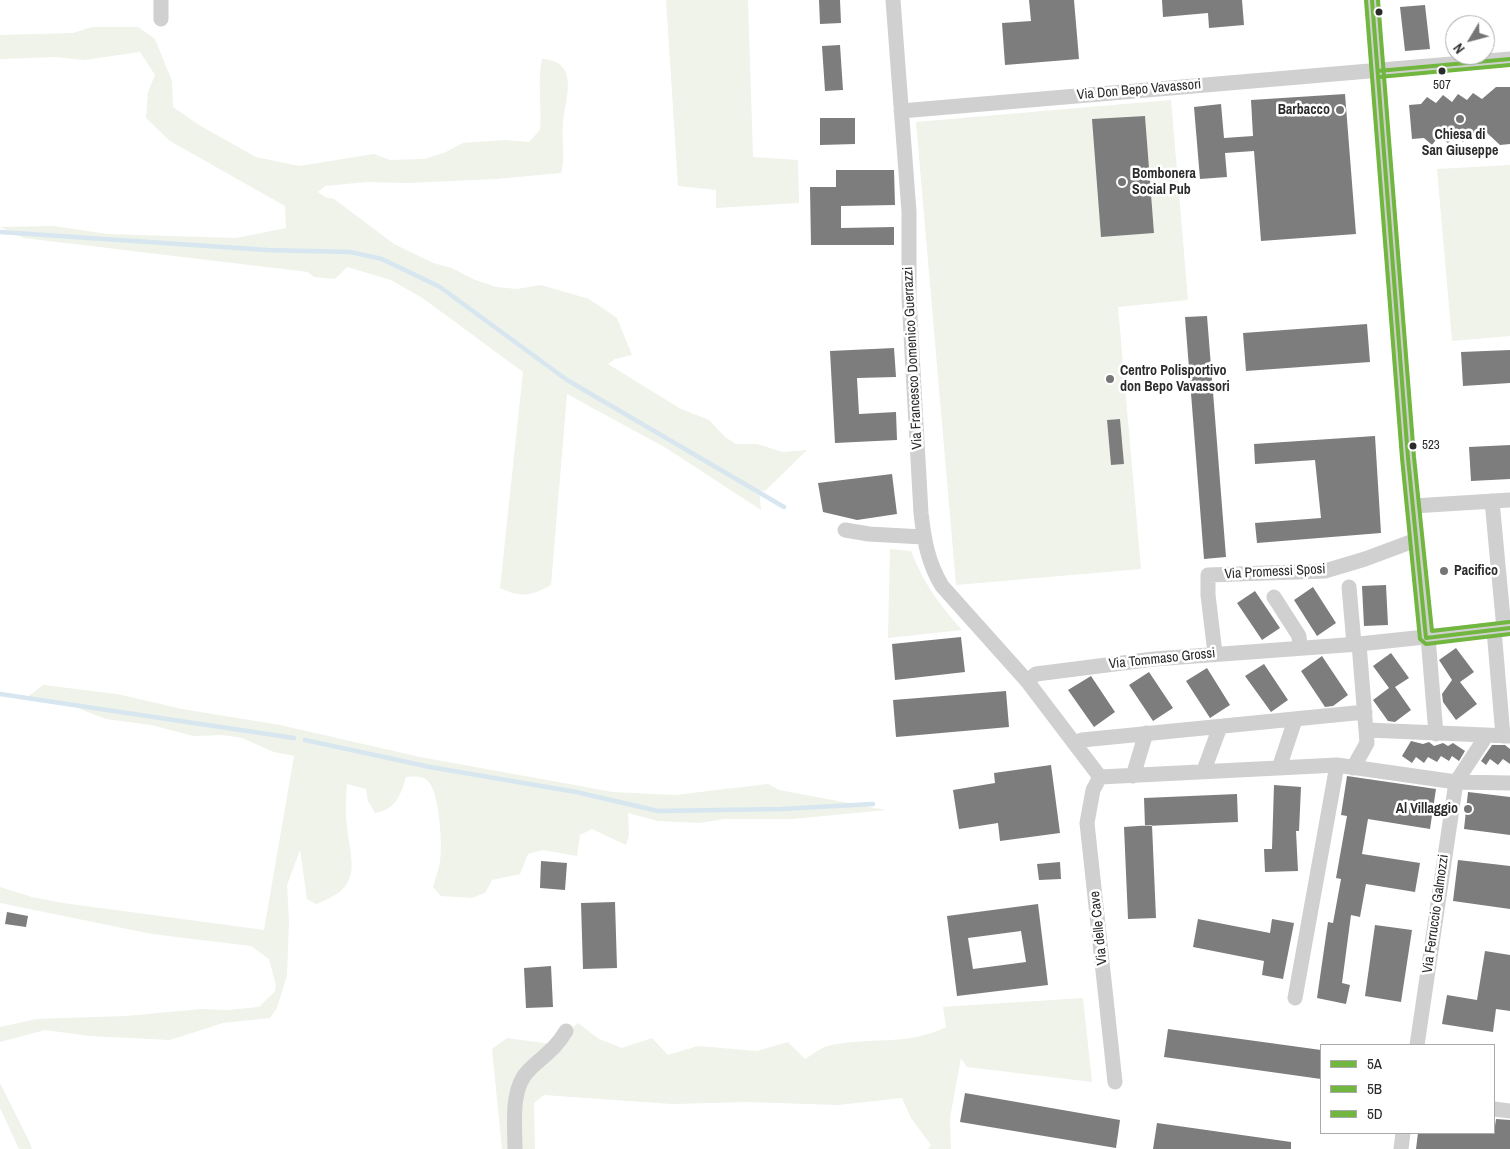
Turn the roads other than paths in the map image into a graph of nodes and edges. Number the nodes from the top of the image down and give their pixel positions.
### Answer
1 (161, 0) edge
2 (893, 0) edge
3 (1372, 0) edge
4 (161, 19) dead end
5 (1510, 59) edge
6 (1378, 71) junction
7 (901, 111) junction
8 (1510, 500) edge
9 (1492, 501) junction
10 (1413, 506) junction
11 (845, 530) dead end
12 (923, 537) junction
13 (1416, 540) junction
14 (1349, 587) dead end
15 (1274, 597) dead end
16 (1503, 629) edge
17 (1427, 637) junction
18 (1356, 644) junction
19 (1300, 648) junction
20 (1214, 654) junction
21 (1027, 681) junction
22 (1365, 712) junction
23 (1295, 720) junction
24 (1220, 727) junction
25 (1367, 730) junction
26 (1146, 733) junction
27 (1436, 734) junction
28 (1484, 736) junction
29 (1507, 736) edge
30 (1074, 744) junction
31 (1338, 765) junction
32 (1279, 768) junction
33 (1353, 768) junction
34 (1204, 770) junction
35 (1133, 776) junction
36 (1100, 777) junction
37 (1456, 782) junction
38 (1510, 782) edge
39 (1295, 998) dead end
40 (566, 1032) dead end
41 (1417, 1044) edge
42 (1115, 1082) dead end
43 (1495, 1109) edge
44 (1510, 1111) edge
45 (1403, 1134) edge
46 (515, 1149) edge
47 (1400, 1149) edge

1 - 4 street
2 - 7 street, Via Francesco Domenico Guerrazzi
3 - 6 street
5 - 6 street, Via Don Bepo Vavassori
6 - 7 street, Via Don Bepo Vavassori
6 - 10 street
7 - 12 street, Via Francesco Domenico Guerrazzi
8 - 9 street
9 - 10 street
9 - 16 street
10 - 13 street
11 - 12 street
12 - 21 street, Via Francesco Domenico Guerrazzi
13 - 17 street
13 - 20 street, Via Promessi Sposi
14 - 18 street
15 - 19 street
16 - 17 street, Via Tommaso Grossi
16 - 29 street
17 - 18 street, Via Tommaso Grossi
17 - 27 street
18 - 19 street, Via Tommaso Grossi
18 - 22 street
19 - 20 street, Via Tommaso Grossi
20 - 21 street, Via Tommaso Grossi
21 - 30 street
22 - 23 street
22 - 25 street
23 - 24 street
23 - 32 street
24 - 26 street
24 - 34 street
25 - 27 street
25 - 33 street
26 - 30 street
26 - 35 street
27 - 28 street
28 - 29 street
28 - 37 street
30 - 36 street
31 - 32 street
31 - 33 street
31 - 39 street
32 - 34 street
33 - 37 street
34 - 35 street
35 - 36 street
36 - 42 street, Via delle Cave
37 - 38 street
37 - 41 street, Via Ferruccio Galmozzi
40 - 46 street
43 - 44 street
45 - 47 street

